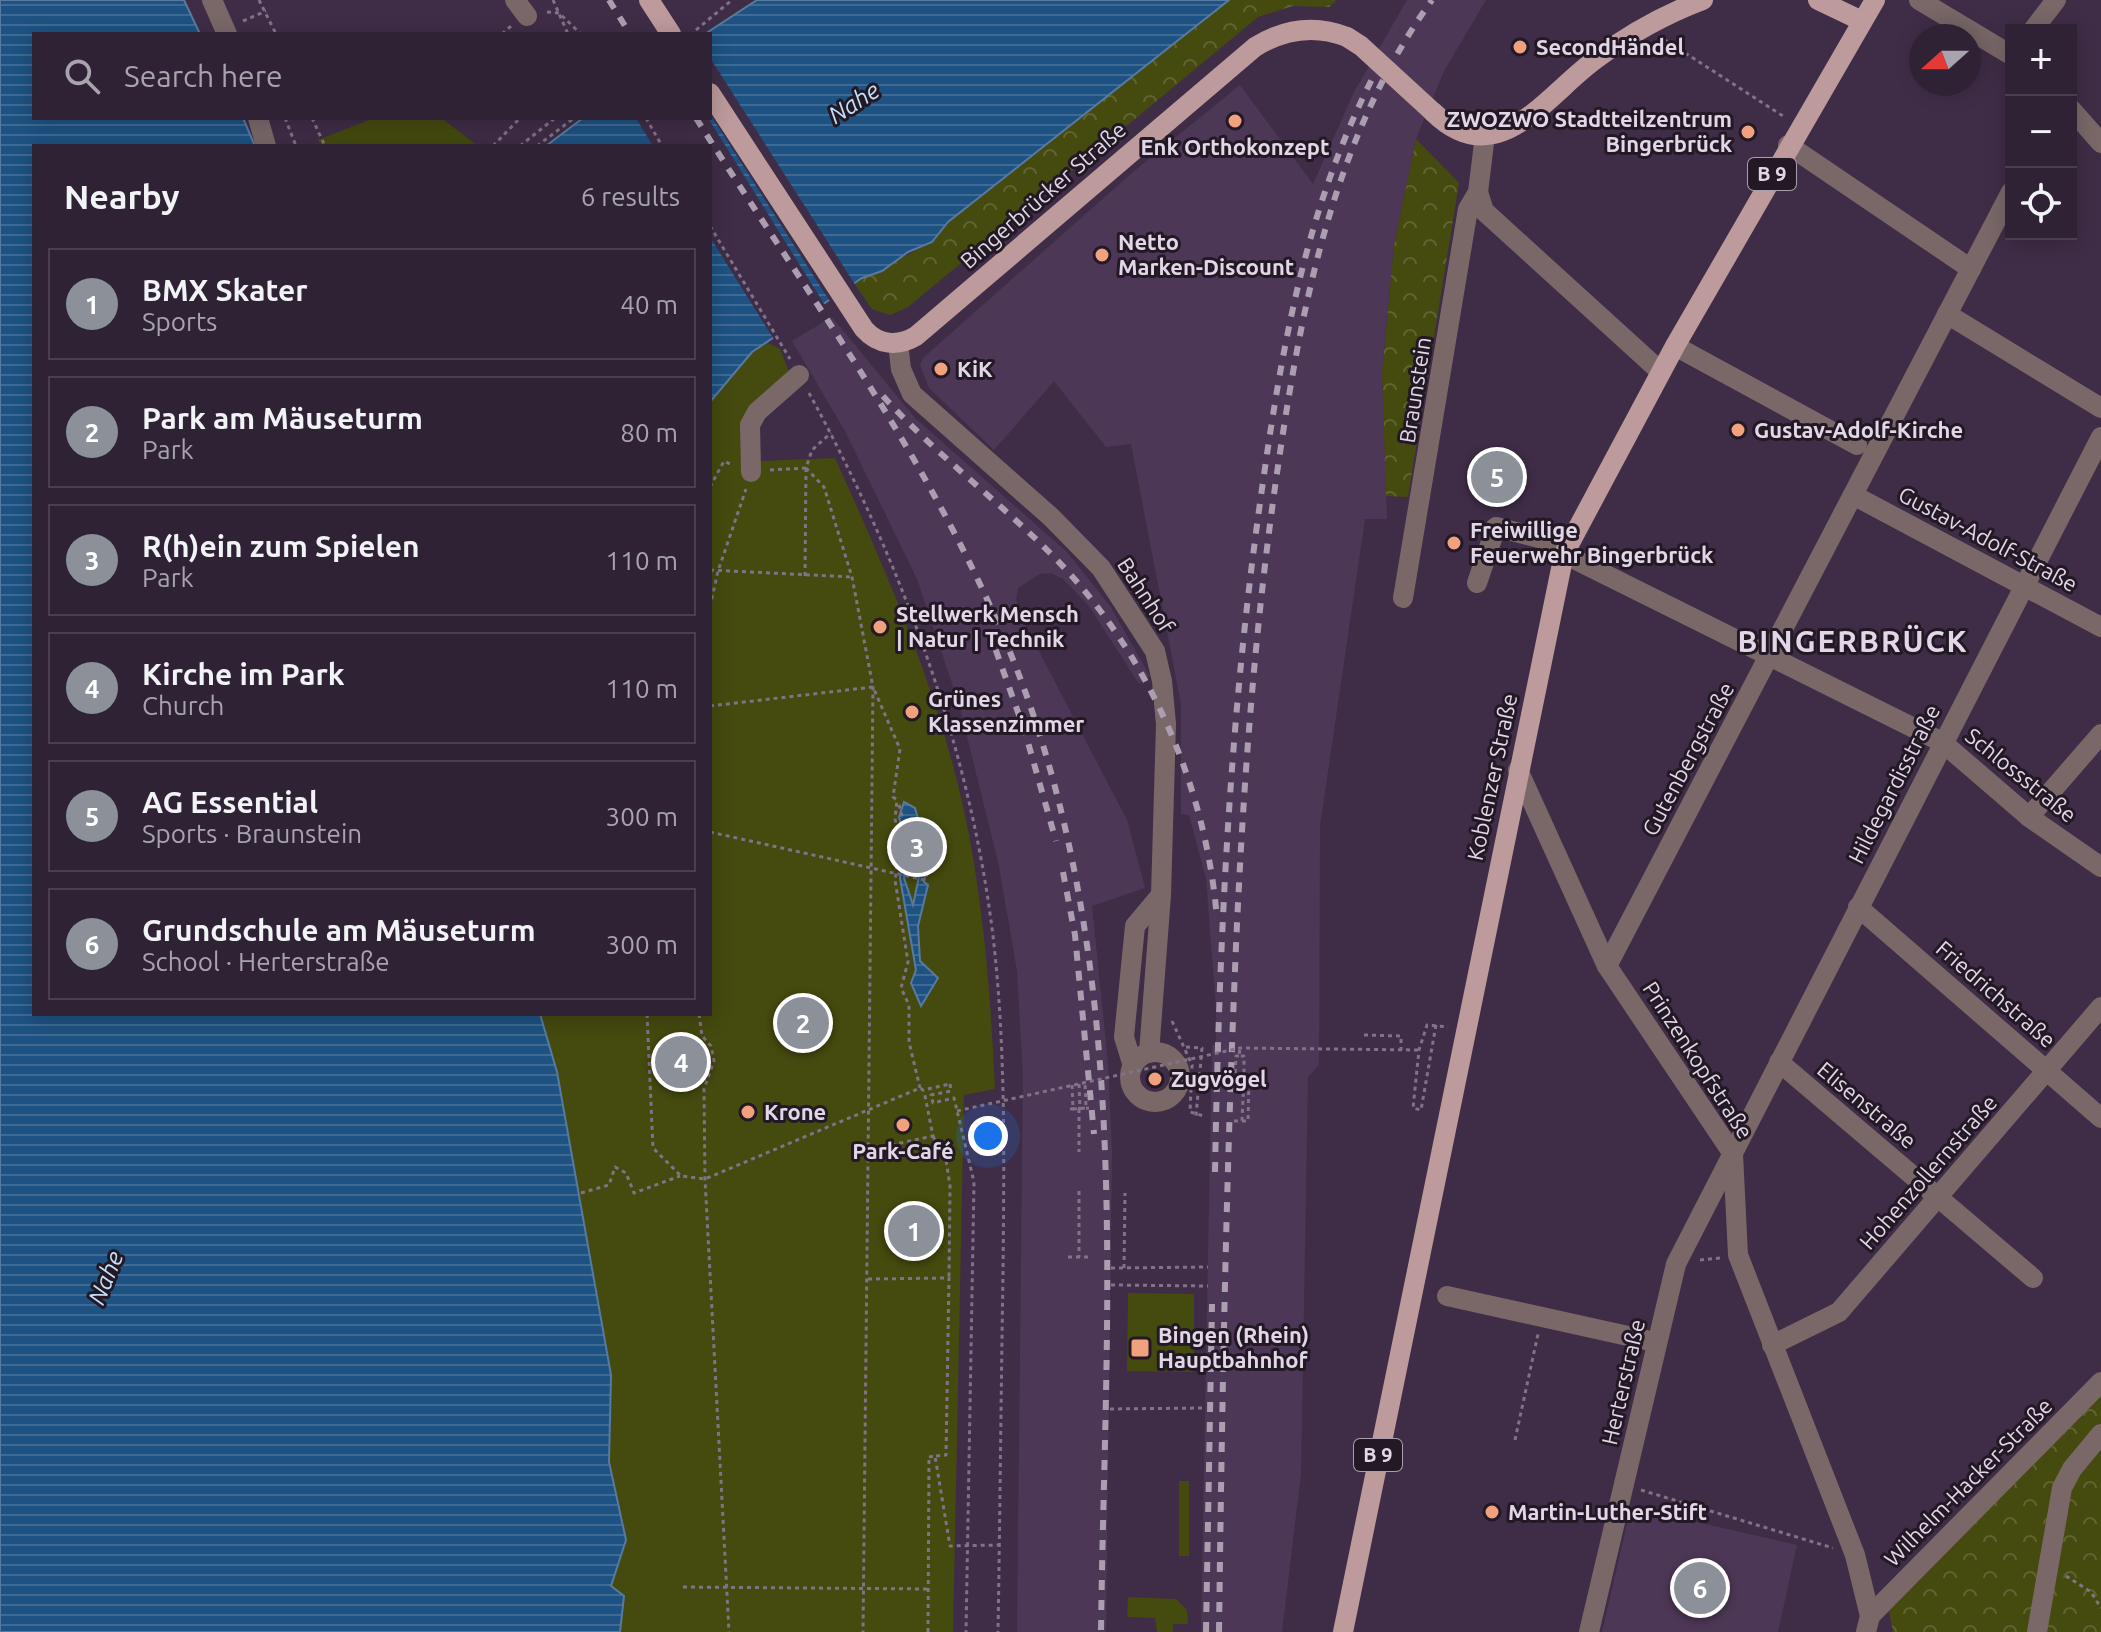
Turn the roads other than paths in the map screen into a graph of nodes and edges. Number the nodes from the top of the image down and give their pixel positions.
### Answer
1 (212, 0) edge
2 (649, 0) edge
3 (1703, 0) edge
4 (1818, 0) edge
5 (1875, 0) edge
6 (1919, 0) edge
7 (2056, 0) edge
8 (1862, 21) junction
9 (2038, 24) edge
10 (226, 31) edge
11 (670, 32) edge
12 (2005, 51) edge
13 (712, 96) edge
14 (2077, 116) edge
15 (259, 120) edge
16 (1485, 135) junction
17 (2101, 143) edge
18 (265, 144) edge
19 (1788, 145) junction
20 (1478, 192) junction
21 (2005, 204) edge
22 (1971, 269) junction
23 (1947, 314) junction
24 (898, 343) junction
25 (1675, 346) junction
26 (1661, 372) junction
27 (799, 375) road end
28 (2101, 408) edge
29 (2101, 437) edge
30 (1857, 445) dead end
31 (751, 472) road end
32 (1853, 495) junction
33 (1565, 550) junction
34 (1477, 583) dead end
35 (2025, 584) junction
36 (1403, 598) dead end
37 (2101, 627) edge
38 (1770, 654) junction
39 (2101, 734) edge
40 (1942, 742) junction
41 (1518, 770) junction
42 (2029, 817) junction
43 (2101, 867) edge
44 (1161, 895) junction
45 (1858, 907) junction
46 (1607, 966) junction
47 (2101, 1007) edge
48 (1779, 1062) junction
49 (2047, 1070) junction
50 (2101, 1118) edge
51 (1733, 1154) junction
52 (1938, 1197) junction
53 (2033, 1278) dead end
54 (1447, 1296) dead end
55 (1655, 1342) junction
56 (1772, 1345) junction
57 (2101, 1382) edge
58 (2101, 1434) edge
59 (1868, 1624) edge
60 (1343, 1632) edge
61 (1589, 1632) edge
62 (2037, 1632) edge

1 - 10 street
2 - 11 main road
3 - 16 main road
4 - 8 main road
5 - 8 main road, Koblenzer Straße / B 9
6 - 12 street
7 - 9 street
8 - 19 main road, Koblenzer Straße / B 9
13 - 24 main road
14 - 17 street
15 - 18 street
16 - 20 street, Braunstein
16 - 24 main road, Bingerbrücker Straße, bridge
19 - 22 street
19 - 25 main road, Koblenzer Straße / B 9
20 - 26 street
20 - 36 street, Braunstein
21 - 22 street, Gutenbergstraße
22 - 23 street, Gutenbergstraße
23 - 28 street
23 - 32 street, Gutenbergstraße
24 - 44 street, Bahnhof
25 - 26 main road, Koblenzer Straße / B 9
25 - 30 street
26 - 33 main road, Koblenzer Straße / B 9
27 - 31 street
29 - 35 street, Hildegardisstraße
32 - 35 street, Gustav-Adolf-Straße
32 - 38 street, Gutenbergstraße
33 - 34 street, Schlossstraße
33 - 38 street, Schlossstraße
33 - 41 main road, Koblenzer Straße / B 9
35 - 37 street, Gustav-Adolf-Straße
35 - 40 street, Hildegardisstraße
38 - 40 street, Schlossstraße
38 - 46 street, Gutenbergstraße
39 - 42 street
40 - 42 street, Schlossstraße
40 - 45 street, Hildegardisstraße
41 - 46 street, Prinzenkopfstraße
41 - 60 main road, Koblenzer Straße / B 9
42 - 43 street, Schlossstraße
44 - 44 street, Bahnhof
45 - 48 street, Hildegardisstraße
45 - 49 street, Friedrichstraße
46 - 51 street, Prinzenkopfstraße
47 - 49 street, Hohenzollernstraße
48 - 51 street, Hildegardisstraße
48 - 52 street, Elisenstraße
49 - 50 street, Friedrichstraße
49 - 52 street, Hohenzollernstraße
51 - 55 street, Herterstraße
51 - 56 street, Prinzenkopfstraße
52 - 53 street, Elisenstraße
52 - 56 street, Hohenzollernstraße
54 - 55 street
55 - 61 street, Herterstraße
56 - 59 street, Prinzenkopfstraße
57 - 59 street, Wilhelm-Hacker-Straße
58 - 62 street

